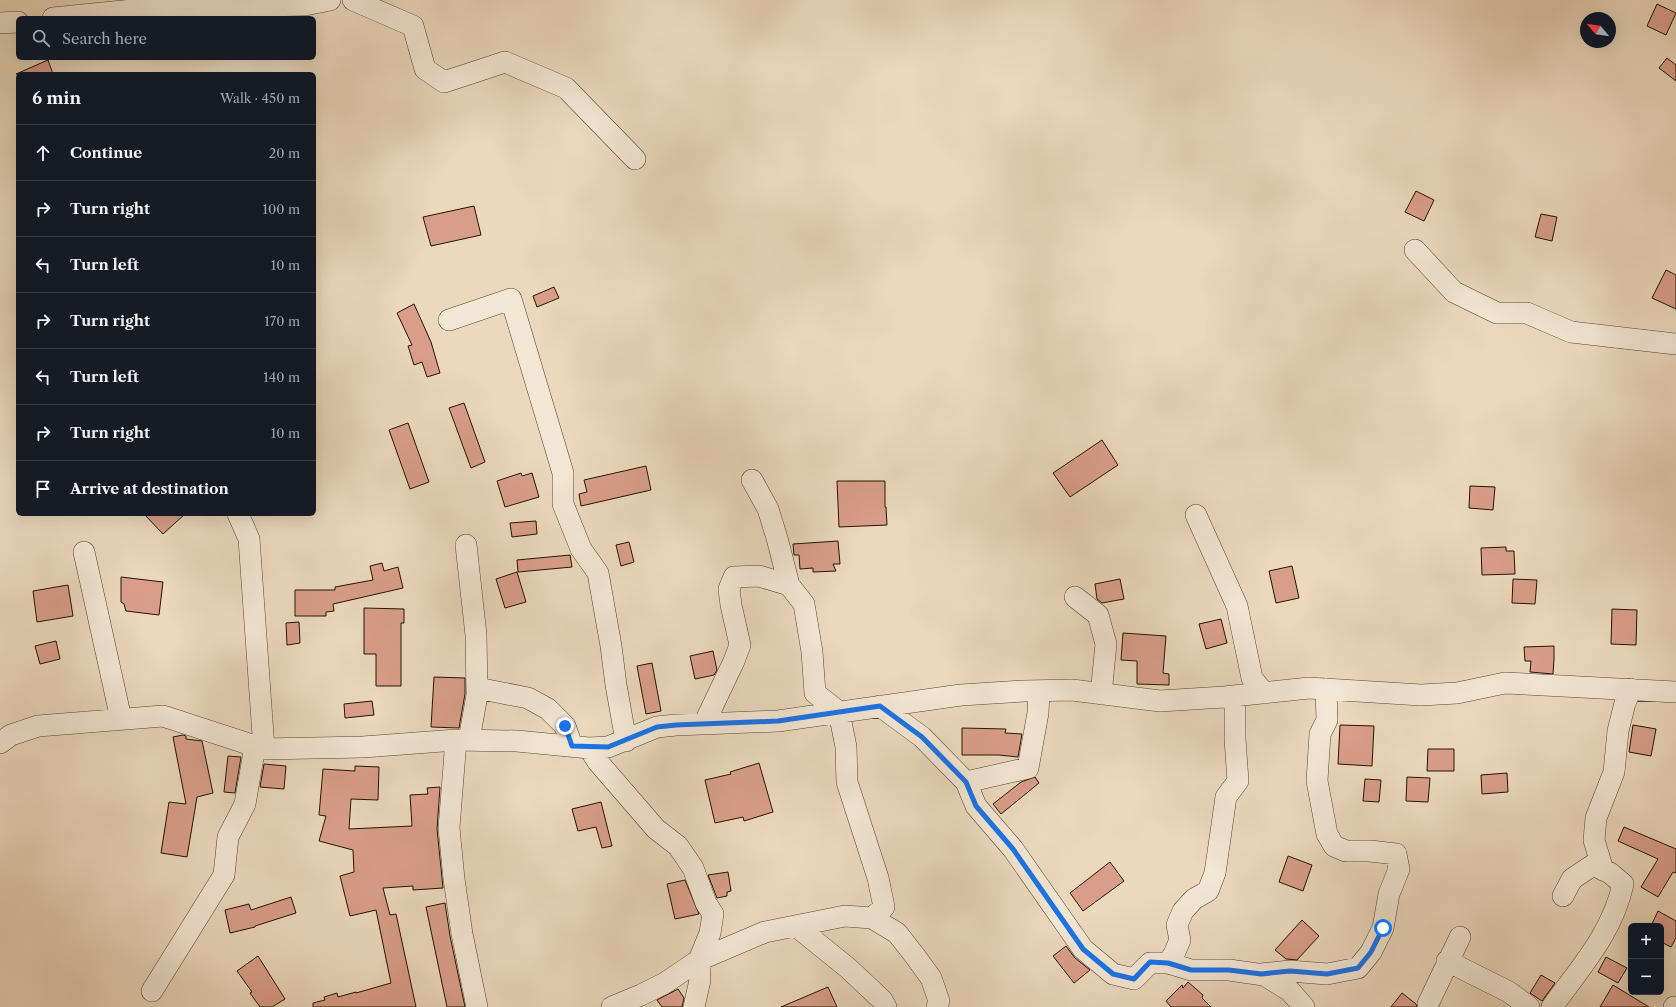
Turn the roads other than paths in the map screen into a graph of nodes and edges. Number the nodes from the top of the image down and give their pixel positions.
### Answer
1 (330, 0) edge
2 (353, 0) edge
3 (307, 2) edge
4 (73, 16) edge
5 (16, 22) edge
6 (0, 23) edge
7 (635, 159) dead end
8 (1415, 250) dead end
9 (450, 320) dead end
10 (1676, 344) edge
11 (752, 480) dead end
12 (1196, 514) dead end
13 (239, 516) edge
14 (466, 545) dead end
15 (84, 552) dead end
16 (789, 585) junction
17 (1075, 597) dead end
18 (477, 688) junction
19 (1326, 689) junction
20 (1631, 689) junction
21 (1039, 691) junction
22 (1676, 692) edge
23 (1264, 693) junction
24 (1101, 694) junction
25 (1235, 696) junction
26 (880, 706) junction
27 (839, 712) junction
28 (121, 719) junction
29 (704, 724) junction
30 (463, 740) junction
31 (626, 741) junction
32 (0, 743) edge
33 (581, 747) junction
34 (260, 748) junction
35 (966, 782) junction
36 (1603, 870) junction
37 (1563, 896) dead end
38 (872, 918) junction
39 (796, 926) junction
40 (1460, 937) dead end
41 (699, 960) junction
42 (1447, 961) junction
43 (1168, 963) junction
44 (1261, 974) junction
45 (152, 991) dead end
46 (1428, 1004) dead end
47 (477, 1007) edge
48 (612, 1007) edge
49 (694, 1007) edge
50 (886, 1007) edge
51 (938, 1007) edge
52 (1304, 1007) edge
53 (1529, 1007) edge
54 (1552, 1007) edge

1 - 3 street
2 - 7 street
3 - 4 street
5 - 6 street
8 - 10 street
9 - 31 street
11 - 16 street
12 - 23 street
13 - 34 street
14 - 18 street
15 - 28 street
16 - 27 street
16 - 29 street
17 - 24 street
18 - 30 street
18 - 33 street
19 - 20 street
19 - 23 street
19 - 44 street
20 - 22 street
20 - 36 street
21 - 24 street
21 - 26 street
21 - 35 street
23 - 25 street
24 - 25 street
25 - 43 street
26 - 27 street
26 - 35 street
27 - 29 street
27 - 38 street
28 - 32 street
28 - 34 street
29 - 31 street
30 - 33 street
30 - 34 street
30 - 47 street
31 - 33 street
33 - 41 street
34 - 45 street
35 - 43 street
36 - 37 street
36 - 54 street
38 - 39 street
38 - 51 street
39 - 41 street
39 - 50 street
40 - 42 street
41 - 48 street
41 - 49 street
42 - 46 street
42 - 53 street
43 - 44 street
44 - 52 street

